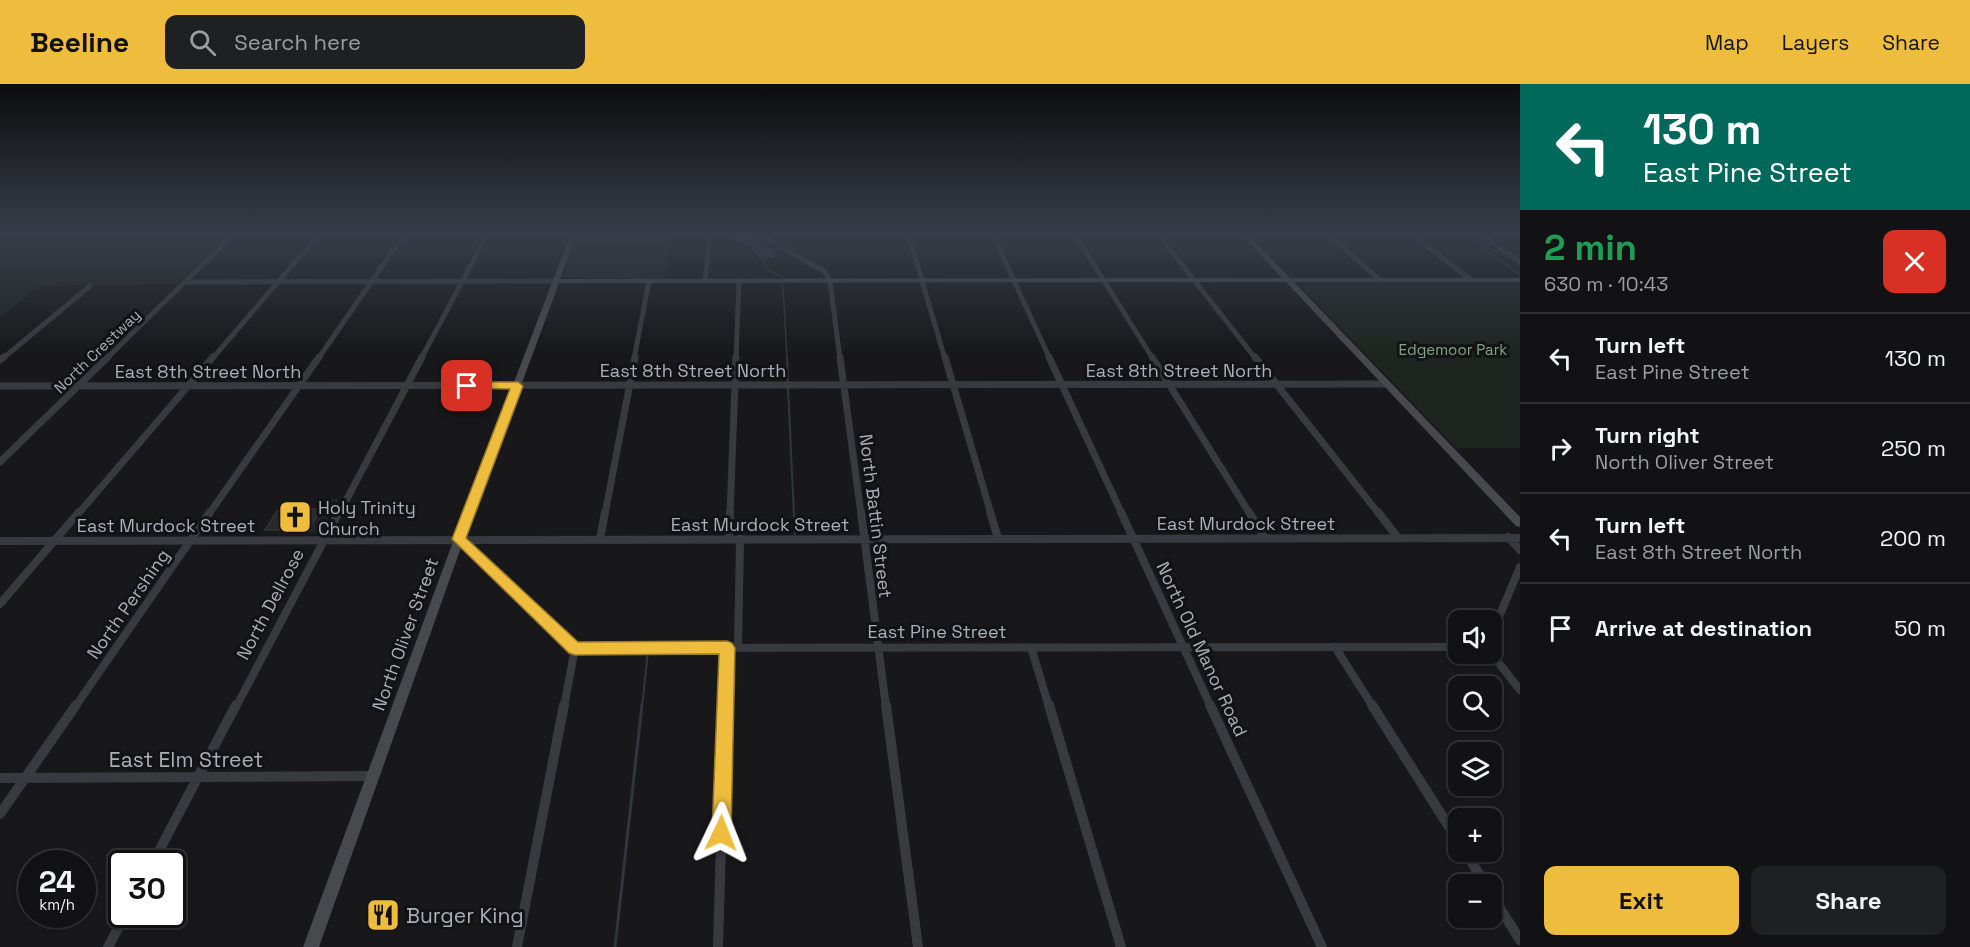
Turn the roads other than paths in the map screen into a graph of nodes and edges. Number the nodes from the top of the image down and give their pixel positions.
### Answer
1 (195, 273) edge
2 (286, 273) edge
3 (377, 273) edge
4 (467, 273) edge
5 (560, 273) edge
6 (706, 273) edge
7 (826, 273) edge
8 (920, 273) edge
9 (1010, 273) edge
10 (1099, 273) edge
11 (1189, 273) edge
12 (1282, 273) edge
13 (1372, 273) edge
14 (1462, 273) edge
15 (1103, 280) junction
16 (1194, 280) junction
17 (1288, 280) junction
18 (1380, 280) junction
19 (1471, 280) junction
20 (1520, 280) edge
21 (463, 281) junction
22 (557, 281) junction
23 (649, 281) junction
24 (705, 281) junction
25 (739, 281) junction
26 (830, 281) junction
27 (922, 281) junction
28 (1013, 281) junction
29 (186, 282) junction
30 (279, 282) junction
31 (371, 282) junction
32 (90, 286) dead end
33 (0, 360) edge
34 (1276, 384) junction
35 (1387, 384) junction
36 (629, 385) junction
37 (735, 385) junction
38 (844, 385) junction
39 (953, 385) junction
40 (1061, 385) junction
41 (1169, 385) junction
42 (0, 386) edge
43 (78, 386) junction
44 (188, 386) junction
45 (298, 386) junction
46 (407, 386) junction
47 (518, 386) junction
48 (0, 462) edge
49 (1520, 523) edge
50 (1398, 537) junction
51 (1508, 537) junction
52 (863, 538) junction
53 (998, 538) junction
54 (1133, 538) junction
55 (1265, 538) junction
56 (1520, 538) edge
57 (459, 539) junction
58 (600, 539) junction
59 (729, 539) junction
60 (740, 539) junction
61 (191, 540) junction
62 (324, 540) junction
63 (0, 541) edge
64 (54, 541) junction
65 (1520, 550) edge
66 (1520, 567) edge
67 (0, 604) edge
68 (1502, 610) edge
69 (878, 647) junction
70 (1031, 647) junction
71 (1184, 647) junction
72 (1335, 647) junction
73 (1448, 647) edge
74 (575, 648) junction
75 (732, 648) junction
76 (1500, 664) edge
77 (1520, 690) edge
78 (373, 776) junction
79 (0, 777) edge
80 (26, 777) junction
81 (198, 777) junction
82 (0, 814) edge
83 (1448, 825) edge
84 (159, 850) edge
85 (1502, 911) edge
86 (118, 928) edge
87 (1520, 940) edge
88 (108, 947) edge
89 (311, 947) edge
90 (517, 947) edge
91 (718, 947) edge
92 (918, 947) edge
93 (1121, 947) edge
94 (1322, 947) edge

1 - 29 street, North Crestway
2 - 30 street
3 - 31 street, North Pershing
4 - 21 street, North Dellrose
5 - 22 street, North Oliver Street
6 - 24 street
7 - 26 street
8 - 27 street
9 - 28 street, North Old Manor Road
10 - 15 street
11 - 16 street
12 - 17 street
13 - 18 street
14 - 19 street
15 - 16 street
15 - 28 street
15 - 41 street
16 - 17 street
16 - 34 street
17 - 18 street
17 - 35 street
18 - 19 street
19 - 20 street
21 - 22 street
21 - 31 street
21 - 46 street, North Dellrose
22 - 23 street
22 - 47 street, North Oliver Street
23 - 24 street
23 - 36 street
24 - 25 street
25 - 26 street
25 - 37 street
26 - 27 street
26 - 38 street, North Battin Street
27 - 28 street
27 - 39 street
28 - 40 street, North Old Manor Road
29 - 30 street
29 - 43 street, North Crestway
30 - 31 street
30 - 44 street
31 - 45 street, North Pershing
32 - 33 street
34 - 35 street, East 8th Street North
34 - 41 street, East 8th Street North
34 - 50 street
35 - 49 street
36 - 37 street, East 8th Street North
36 - 47 street, East 8th Street North
36 - 58 street
37 - 38 street, East 8th Street North
37 - 59 street
38 - 39 street, East 8th Street North
38 - 52 street, North Battin Street
39 - 40 street, East 8th Street North
39 - 53 street
40 - 41 street, East 8th Street North
40 - 54 street, North Old Manor Road
41 - 55 street
42 - 43 street, East 8th Street North
43 - 44 street, East 8th Street North
43 - 48 street, North Crestway
44 - 45 street, East 8th Street North
44 - 64 street
45 - 46 street, East 8th Street North
45 - 61 street, North Pershing
46 - 47 street, East 8th Street North
46 - 62 street, North Dellrose
47 - 57 street, North Oliver Street
50 - 51 street, East Murdock Street
50 - 55 street, East Murdock Street
51 - 56 street, East Murdock Street
51 - 65 street
52 - 53 street, East Murdock Street
52 - 60 street, East Murdock Street
52 - 69 street, North Battin Street
53 - 54 street, East Murdock Street
54 - 55 street, East Murdock Street
54 - 71 street, North Old Manor Road
57 - 58 street, East Murdock Street
57 - 62 street, East Murdock Street
57 - 74 street
57 - 78 street, North Oliver Street
58 - 59 street, East Murdock Street
59 - 60 street, East Murdock Street
60 - 75 street
61 - 62 street, East Murdock Street
61 - 64 street, East Murdock Street
61 - 80 street, North Pershing
62 - 81 street, North Dellrose
63 - 64 street, East Murdock Street
64 - 67 street
66 - 68 street
69 - 70 street, East Pine Street
69 - 75 street, East Pine Street
69 - 92 street, North Battin Street
70 - 71 street, East Pine Street
70 - 93 street
71 - 72 street, East Pine Street
71 - 94 street, North Old Manor Road
72 - 73 street, East Pine Street
72 - 83 street
74 - 75 street, East Pine Street
74 - 90 street
75 - 91 street
76 - 77 street
78 - 81 street, East Elm Street
78 - 89 street, North Oliver Street
79 - 80 street, East Elm Street
80 - 81 street, East Elm Street
80 - 82 street, North Pershing
81 - 84 street, North Dellrose
85 - 87 street
86 - 88 street

